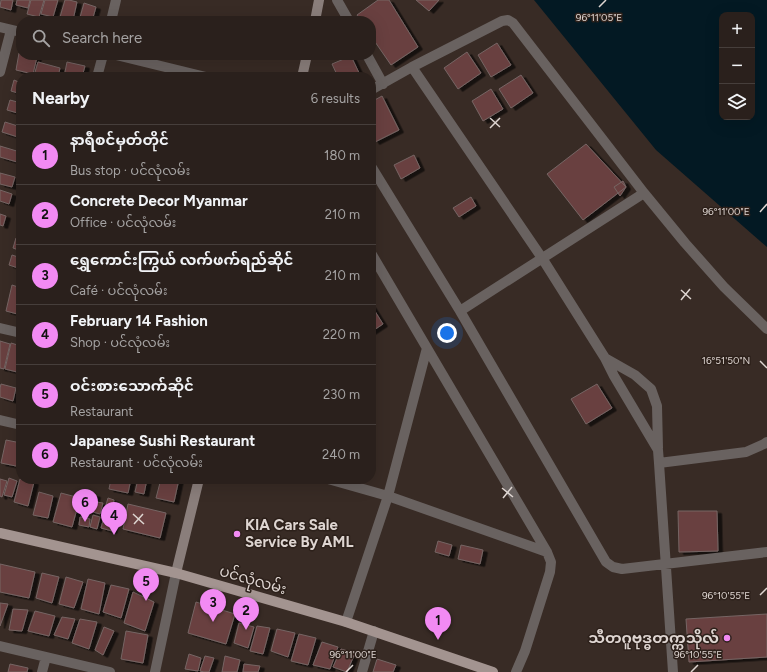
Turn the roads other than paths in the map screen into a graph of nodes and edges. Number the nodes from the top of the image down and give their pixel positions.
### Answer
1 (116, 0) edge
2 (319, 0) edge
3 (337, 0) edge
4 (112, 16) edge
5 (316, 16) edge
6 (346, 16) edge
7 (0, 27) edge
8 (16, 31) edge
9 (102, 60) edge
10 (136, 60) edge
11 (306, 60) edge
12 (370, 60) edge
13 (412, 67) junction
14 (0, 72) edge
15 (98, 72) edge
16 (183, 72) edge
17 (303, 72) edge
18 (376, 72) edge
19 (376, 72) edge
20 (382, 84) junction
21 (376, 87) edge
22 (376, 174) edge
23 (644, 193) junction
24 (542, 258) junction
25 (376, 262) edge
26 (460, 311) junction
27 (0, 328) edge
28 (767, 329) edge
29 (16, 332) edge
30 (426, 348) junction
31 (605, 358) junction
32 (0, 420) edge
33 (16, 424) edge
34 (767, 442) edge
35 (658, 450) junction
36 (659, 464) junction
37 (198, 484) edge
38 (346, 484) edge
39 (388, 496) junction
40 (0, 533) edge
41 (547, 552) junction
42 (767, 552) edge
43 (666, 564) junction
44 (176, 573) junction
45 (346, 622) junction
46 (374, 631) junction
47 (0, 646) edge
48 (46, 657) junction
49 (42, 672) edge
50 (110, 672) edge
51 (155, 672) edge
52 (362, 672) edge
53 (493, 672) edge
54 (516, 672) edge
55 (673, 672) edge

1 - 4 street
2 - 5 main road
3 - 6 street
7 - 8 street
8 - 14 street
9 - 15 street
10 - 16 street
11 - 17 main road
12 - 19 street
13 - 20 street
13 - 23 street
13 - 24 street
18 - 20 street
20 - 21 street
22 - 26 street
23 - 24 street
23 - 28 street
24 - 26 street
24 - 31 street
25 - 30 street
26 - 43 street
27 - 29 street
30 - 39 street
30 - 41 street
31 - 35 street
31 - 35 street
32 - 33 street
34 - 36 street
35 - 36 street
36 - 43 street
37 - 44 main road
38 - 39 street
39 - 41 street
39 - 45 street
40 - 44 main road, ပင်လုံလမ်း
41 - 54 street
42 - 43 street
43 - 55 street
44 - 45 main road, ပင်လုံလမ်း
44 - 51 street
45 - 46 main road, ပင်လုံလမ်း
46 - 52 street
46 - 53 main road, ပင်လုံလမ်း
47 - 48 street
48 - 49 street
48 - 50 street

